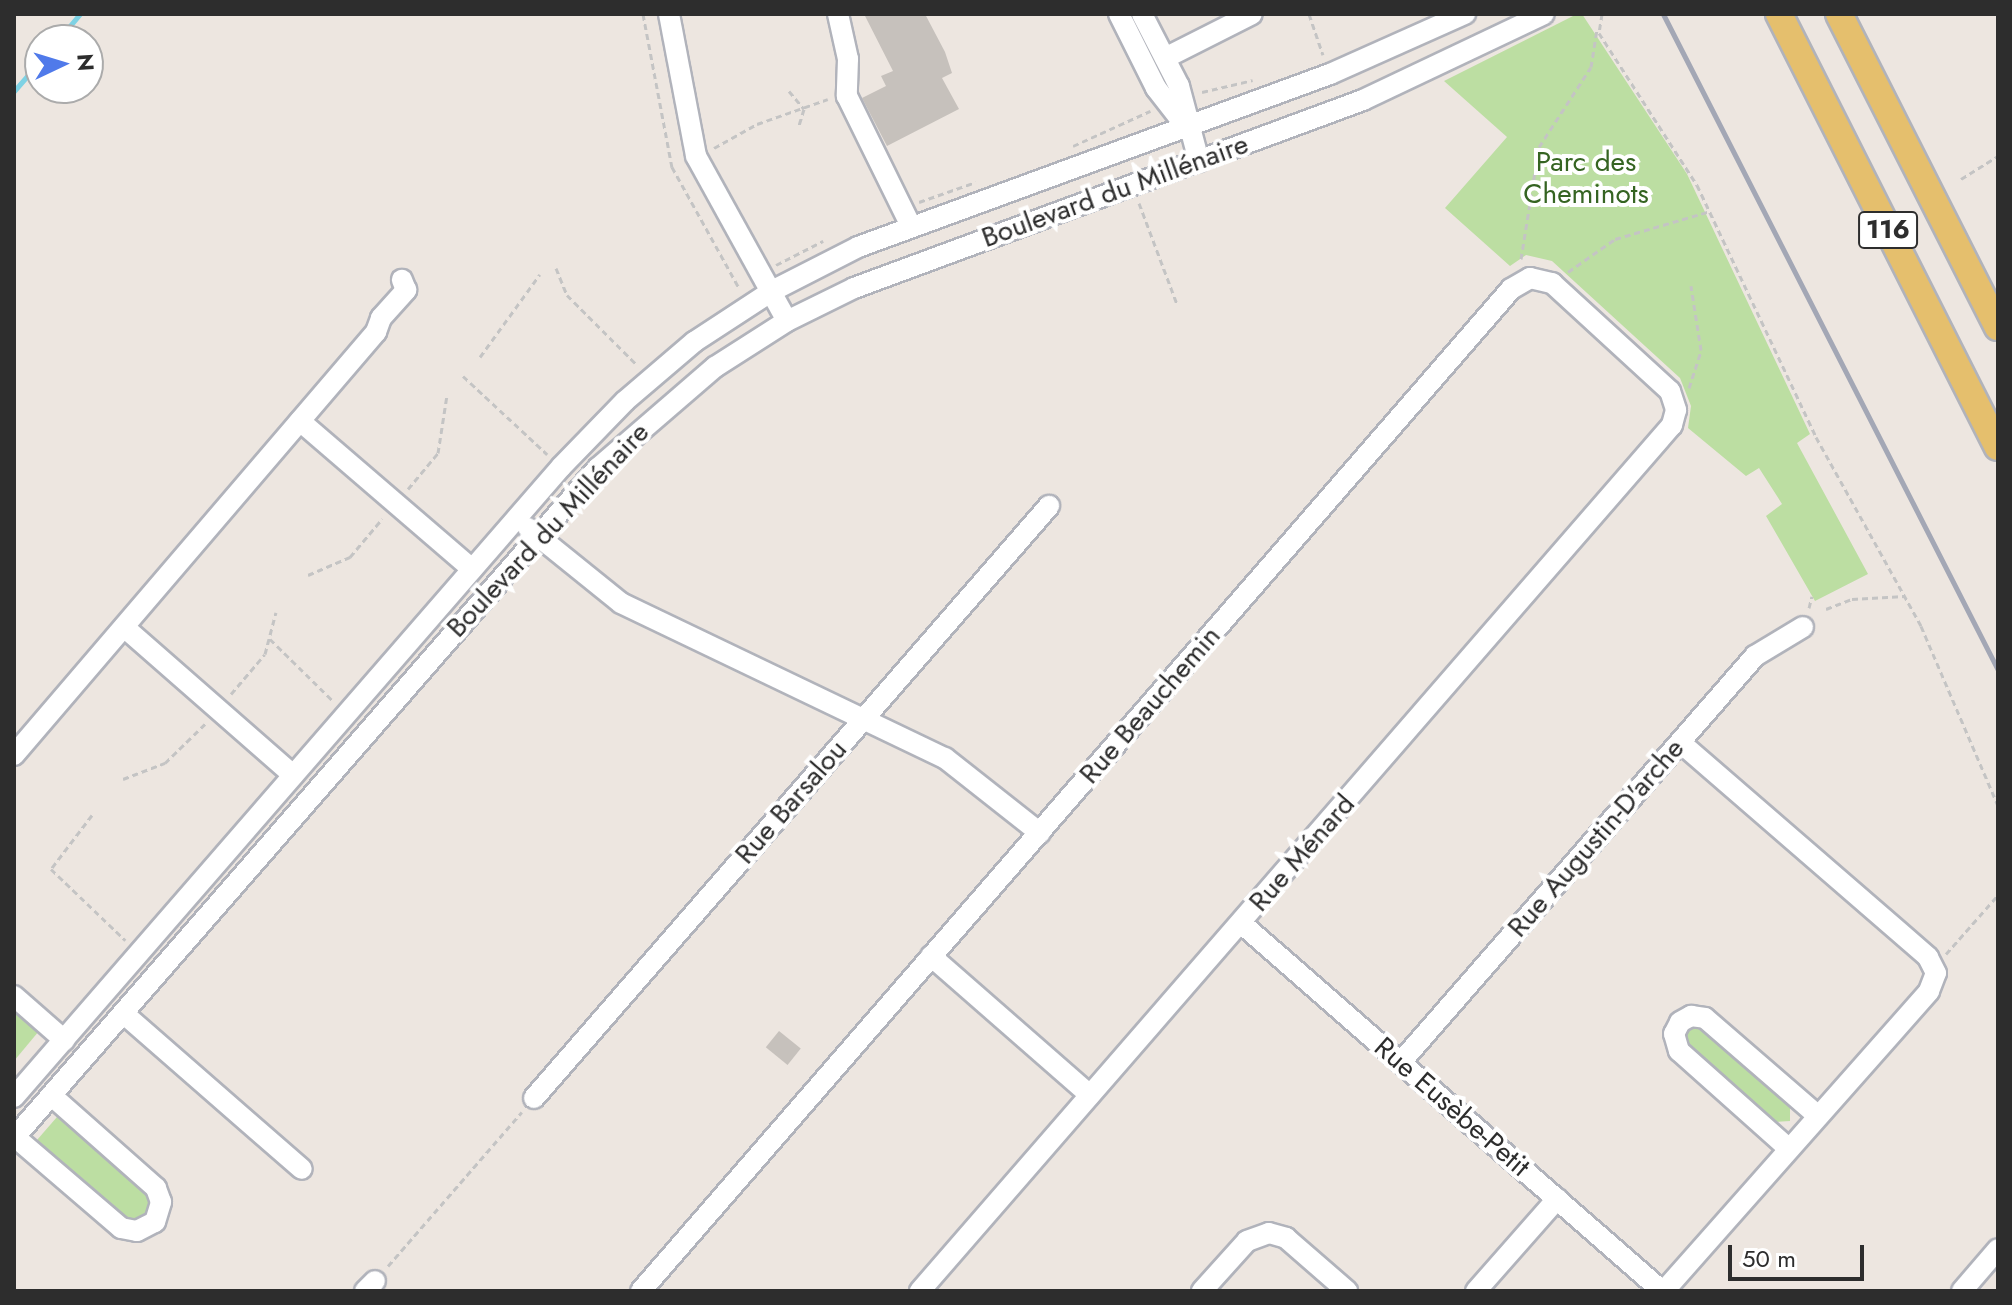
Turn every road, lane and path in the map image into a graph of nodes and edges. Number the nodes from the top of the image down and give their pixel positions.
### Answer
1 (643, 14) edge
2 (669, 14) edge
3 (838, 14) edge
4 (1119, 14) edge
5 (1252, 14) edge
6 (1309, 14) edge
7 (1465, 14) edge
8 (1544, 14) edge
9 (1602, 14) edge
10 (1779, 14) edge
11 (1839, 14) edge
12 (1146, 15) edge
13 (1598, 29) junction
14 (1338, 50) dead end
15 (1165, 58) junction
16 (1311, 60) dead end
17 (1327, 65) junction
18 (1263, 77) dead end
19 (789, 91) dead end
20 (1197, 93) dead end
21 (847, 96) junction
22 (1157, 108) dead end
23 (804, 109) junction
24 (799, 125) dead end
25 (1187, 127) junction
26 (1066, 149) dead end
27 (696, 156) junction
28 (1998, 156) edge
29 (1199, 161) junction
30 (987, 178) dead end
31 (1961, 179) dead end
32 (1132, 186) junction
33 (918, 203) dead end
34 (1711, 211) junction
35 (911, 226) junction
36 (1521, 259) dead end
37 (556, 268) dead end
38 (1568, 272) dead end
39 (540, 274) dead end
40 (402, 280) dead end
41 (1691, 286) dead end
42 (739, 288) dead end
43 (772, 291) junction
44 (1177, 304) dead end
45 (787, 321) junction
46 (1998, 327) edge
47 (480, 357) dead end
48 (636, 364) dead end
49 (463, 376) dead end
50 (1681, 403) junction
51 (300, 421) junction
52 (1998, 447) edge
53 (547, 454) dead end
54 (1049, 506) dead end
55 (517, 518) junction
56 (537, 536) junction
57 (472, 569) junction
58 (1905, 596) junction
59 (1826, 609) dead end
60 (124, 627) junction
61 (1803, 627) dead end
62 (270, 639) dead end
63 (332, 700) dead end
64 (865, 718) junction
65 (1680, 742) junction
66 (14, 755) edge
67 (293, 775) junction
68 (1998, 806) edge
69 (92, 815) dead end
70 (1040, 833) junction
71 (1998, 895) edge
72 (1241, 923) junction
73 (132, 946) junction
74 (1946, 954) dead end
75 (931, 956) junction
76 (160, 970) junction
77 (14, 996) edge
78 (123, 1013) junction
79 (64, 1040) junction
80 (1401, 1062) junction
81 (18, 1085) edge
82 (51, 1095) junction
83 (1090, 1095) junction
84 (534, 1098) joint
85 (1817, 1115) junction
86 (14, 1138) edge
87 (1788, 1148) junction
88 (302, 1169) dead end
89 (1557, 1199) junction
90 (1998, 1249) edge
91 (370, 1286) edge
92 (641, 1291) edge
93 (920, 1291) edge
94 (1202, 1291) edge
95 (1347, 1291) edge
96 (1476, 1291) edge
97 (1663, 1291) edge
98 (1962, 1291) edge

1 - 42 path
2 - 27 street
3 - 21 street
4 - 25 street
5 - 15 street
6 - 17 path
7 - 17 street, Boulevard du Millénaire
8 - 29 street, Boulevard du Millénaire
9 - 13 path
10 - 52 main road, 116
11 - 46 main road, 116
12 - 15 street
13 - 34 path
13 - 36 path
14 - 17 path
15 - 25 street
16 - 17 path
17 - 25 street, Boulevard du Millénaire
18 - 20 path
19 - 23 path
21 - 23 path
21 - 35 street
22 - 26 path, Boulevard du Millénaire
23 - 24 path
23 - 27 path
25 - 29 street
25 - 35 street, Boulevard du Millénaire
27 - 43 street
28 - 31 path
29 - 32 street, Boulevard du Millénaire
30 - 33 path, Boulevard du Millénaire
32 - 44 path
32 - 45 street, Boulevard du Millénaire
34 - 38 path
34 - 58 path
35 - 43 street, Boulevard du Millénaire
37 - 48 path
39 - 47 path
40 - 51 street
41 - 50 path
43 - 45 street
43 - 55 street, Boulevard du Millénaire
45 - 56 street, Boulevard du Millénaire
49 - 53 path
50 - 70 street, Rue Beauchemin
50 - 72 street, Rue Ménard
51 - 57 street
51 - 60 street
54 - 64 street, Rue Barsalou
55 - 56 street
55 - 57 street, Boulevard du Millénaire
56 - 64 street
56 - 76 street, Boulevard du Millénaire
57 - 67 street, Boulevard du Millénaire
58 - 59 path
58 - 68 path
60 - 66 street
60 - 67 street
61 - 65 street, Rue Augustin-D'arche
62 - 63 path
64 - 70 street
64 - 84 street, Rue Barsalou
65 - 80 street, Rue Augustin-D'arche
65 - 85 street, Rue Eusèbe-Petit
67 - 73 street, Boulevard du Millénaire
69 - 73 path
70 - 75 street, Rue Beauchemin
71 - 74 path
72 - 80 street, Rue Eusèbe-Petit
72 - 83 street, Rue Ménard
73 - 76 street
73 - 79 street, Boulevard du Millénaire
75 - 83 street
75 - 92 street, Rue Beauchemin
76 - 78 street, Boulevard du Millénaire
77 - 79 street
78 - 82 street, Boulevard du Millénaire
78 - 88 street
79 - 81 street, Boulevard du Millénaire
80 - 89 street, Rue Eusèbe-Petit
82 - 86 street, Boulevard du Millénaire
82 - 86 street, Boulevard du Millénaire
83 - 93 street, Rue Ménard
84 - 91 path
85 - 87 street, Rue Eusèbe-Petit
85 - 87 street
87 - 97 street, Rue Eusèbe-Petit
89 - 96 street
89 - 97 street, Rue Eusèbe-Petit
90 - 98 street
94 - 95 street

